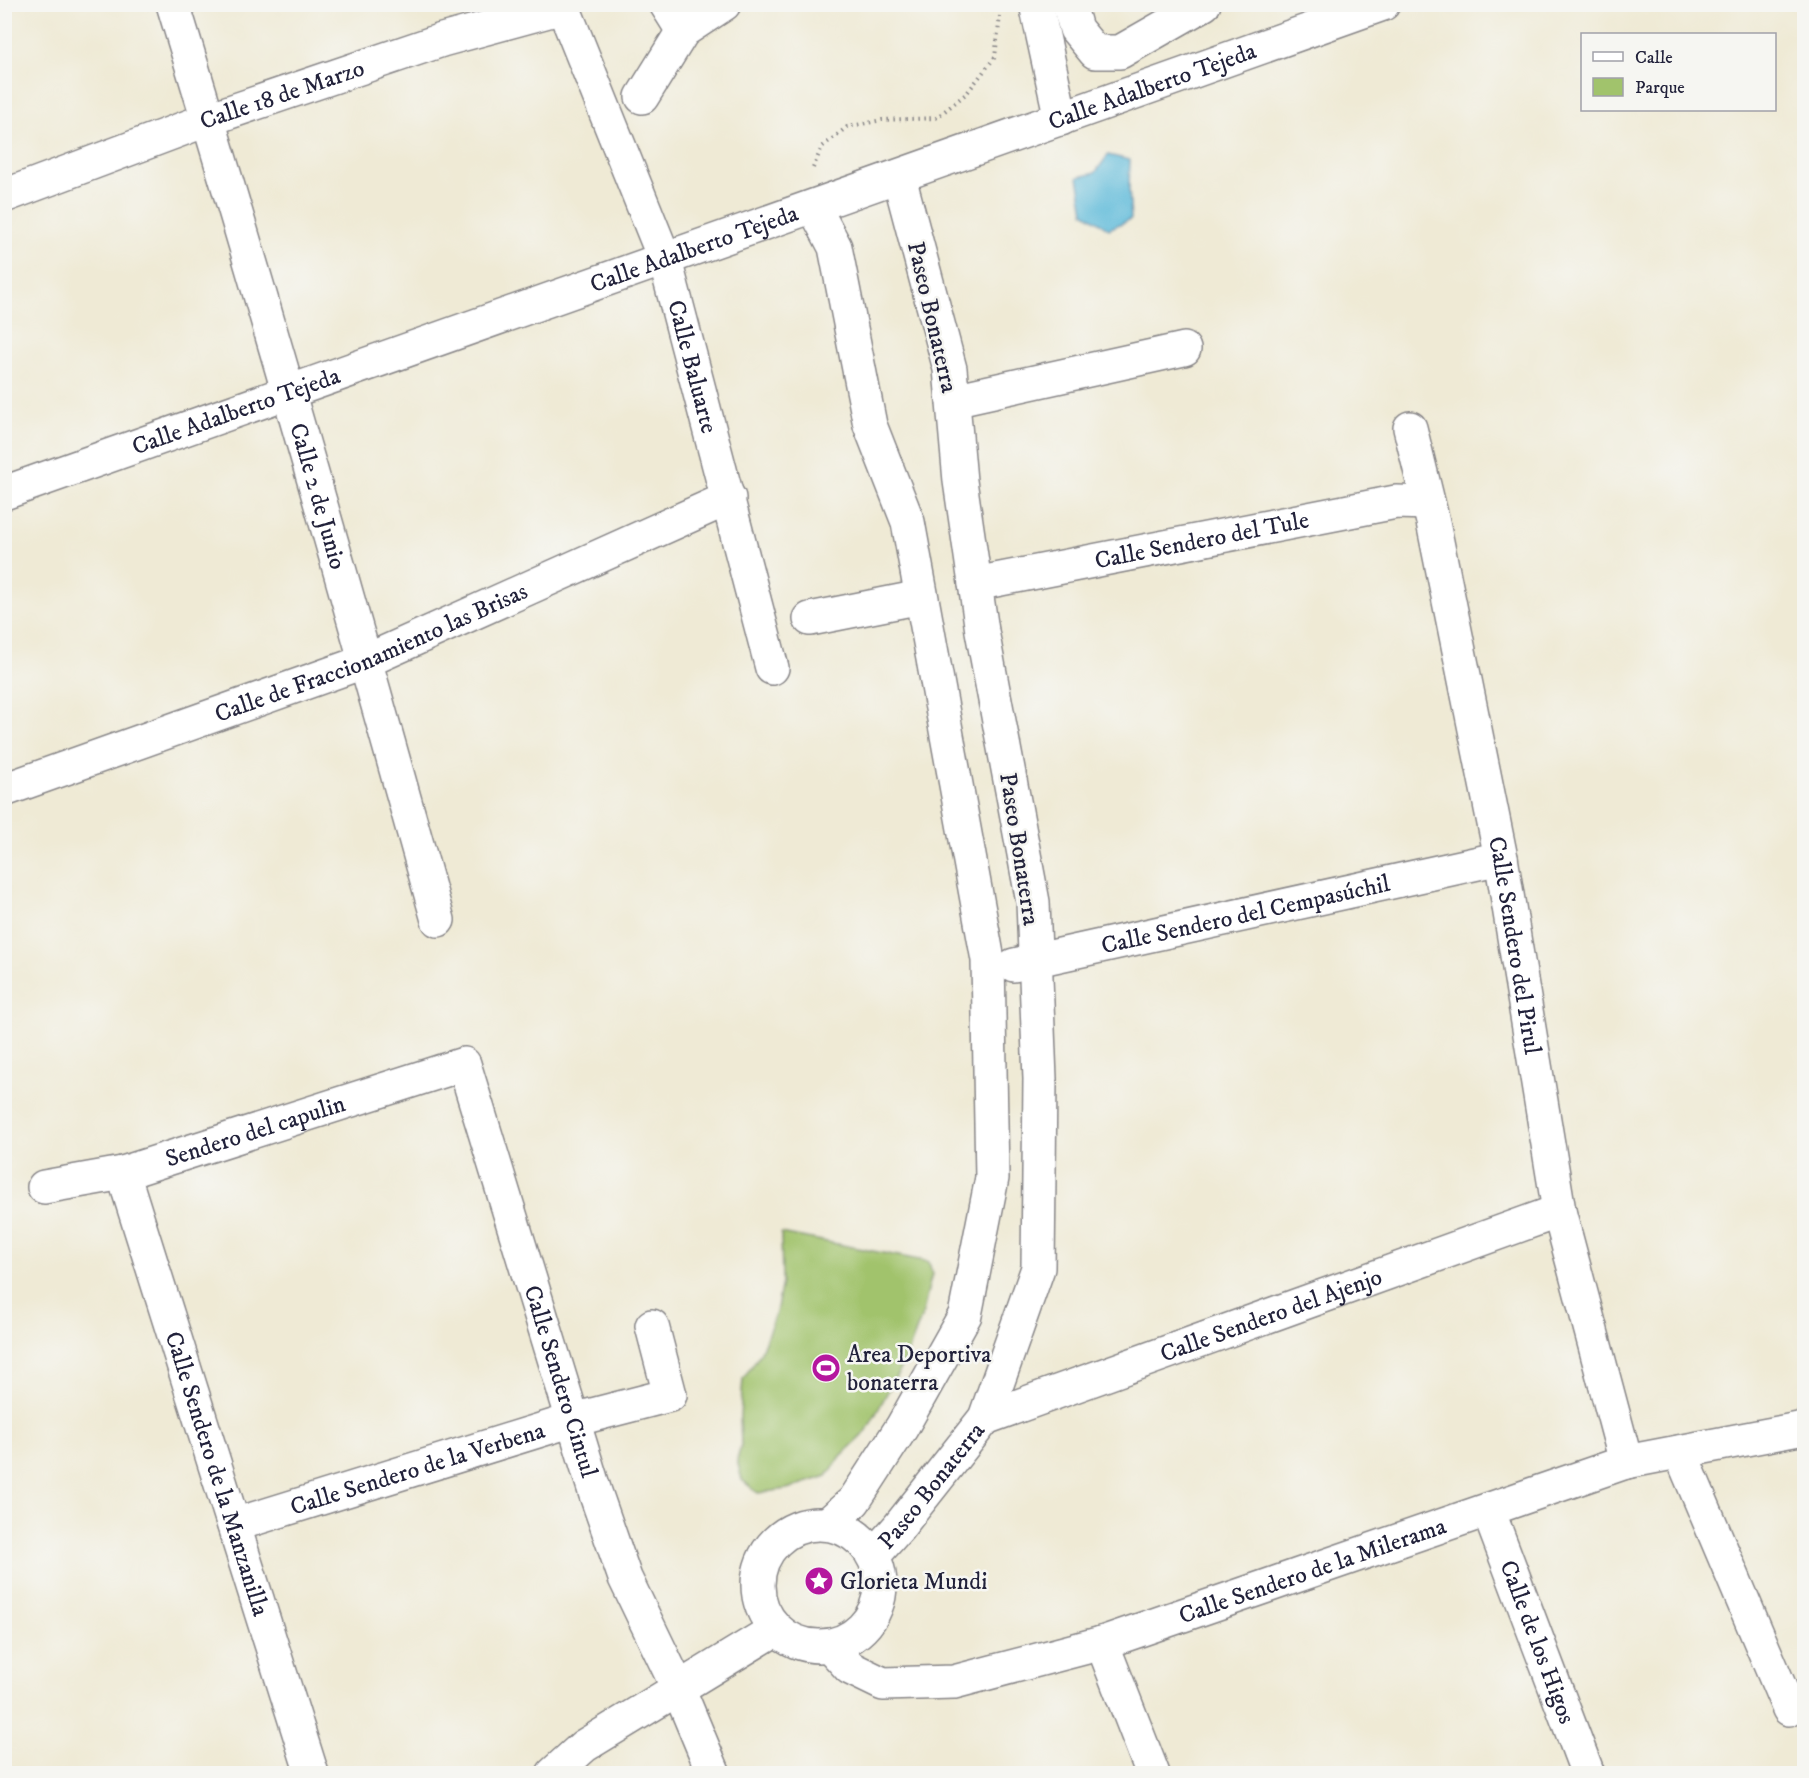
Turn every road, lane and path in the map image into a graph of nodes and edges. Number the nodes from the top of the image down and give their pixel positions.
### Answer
1 (173, 4) edge
2 (724, 4) edge
3 (1036, 4) edge
4 (1069, 4) edge
5 (1204, 4) edge
6 (1383, 4) edge
7 (563, 6) edge
8 (1000, 15) dead end
9 (675, 18) edge
10 (642, 97) dead end
11 (208, 119) junction
12 (1061, 119) junction
13 (899, 177) junction
14 (4, 196) edge
15 (814, 207) junction
16 (665, 260) junction
17 (1184, 349) dead end
18 (289, 393) junction
19 (953, 400) junction
20 (1410, 428) dead end
21 (4, 493) edge
22 (729, 498) junction
23 (1428, 503) junction
24 (975, 584) junction
25 (921, 597) junction
26 (810, 619) dead end
27 (366, 661) junction
28 (772, 668) dead end
29 (4, 790) edge
30 (1501, 858) junction
31 (438, 920) dead end
32 (1035, 960) junction
33 (988, 971) junction
34 (464, 1064) joint
35 (123, 1173) junction
36 (44, 1187) dead end
37 (1559, 1211) junction
38 (652, 1326) dead end
39 (985, 1418) junction
40 (573, 1420) junction
41 (1804, 1428) edge
42 (1680, 1452) junction
43 (1626, 1461) junction
44 (1488, 1510) junction
45 (829, 1523) junction
46 (234, 1525) junction
47 (874, 1555) junction
48 (776, 1629) junction
49 (1102, 1642) junction
50 (830, 1646) junction
51 (679, 1690) junction
52 (1789, 1708) dead end
53 (312, 1773) edge
54 (553, 1773) edge
55 (714, 1773) edge
56 (1153, 1773) edge
57 (1588, 1773) edge

1 - 11 street, Calle 2 de Junio
2 - 9 street
3 - 12 street
4 - 5 street
6 - 12 street, Calle Adalberto Tejeda
7 - 11 street, Calle 18 de Marzo
7 - 16 street, Calle Baluarte
8 - 15 path
9 - 10 street
11 - 14 street, Calle 18 de Marzo
11 - 18 street, Calle 2 de Junio
12 - 13 street, Calle Adalberto Tejeda
13 - 15 street, Calle Adalberto Tejeda
13 - 19 street, Paseo Bonaterra
15 - 16 street, Calle Adalberto Tejeda
15 - 25 street, Paseo Bonaterra
16 - 18 street, Calle Adalberto Tejeda
16 - 22 street, Calle Baluarte
17 - 19 street
18 - 21 street, Calle Adalberto Tejeda
18 - 27 street, Calle 2 de Junio
19 - 24 street, Paseo Bonaterra
20 - 23 street, Calle Sendero del Pirul
22 - 27 street, Calle de Fraccionamiento las Brisas
22 - 28 street, Calle Baluarte
23 - 24 street, Calle Sendero del Tule
23 - 30 street, Calle Sendero del Pirul
24 - 32 street, Paseo Bonaterra
25 - 26 street
25 - 33 street, Paseo Bonaterra
27 - 29 street, Calle de Fraccionamiento las Brisas
27 - 31 street, Calle 2 de Junio
30 - 32 street, Calle Sendero del Cempasúchil
30 - 37 street, Calle Sendero del Pirul
32 - 33 street, Calle Sendero del Cempasúchil
32 - 39 street, Paseo Bonaterra
33 - 45 street, Paseo Bonaterra
34 - 35 street, Sendero del capulin
34 - 40 street, Calle Sendero Cintul
35 - 36 street, Sendero del capulin
35 - 46 street, Calle Sendero de la Manzanilla
37 - 39 street, Calle Sendero del Ajenjo
37 - 43 street, Calle Sendero del Pirul
38 - 40 street, Calle Sendero de la Verbena
39 - 47 street, Paseo Bonaterra
40 - 46 street, Calle Sendero de la Verbena
40 - 51 street, Calle Sendero Cintul
41 - 42 street, Calle Sendero de la Milerama
42 - 43 street, Calle Sendero de la Milerama
42 - 52 street
43 - 44 street, Calle Sendero de la Milerama
44 - 49 street, Calle Sendero de la Milerama
44 - 57 street, Calle de los Higos
45 - 47 street
45 - 48 street
46 - 53 street, Calle Sendero de la Manzanilla
47 - 50 street
48 - 50 street
48 - 51 street
49 - 50 street, Calle Sendero de la Milerama
49 - 56 street
51 - 54 street
51 - 55 street, Calle Sendero Cintul

